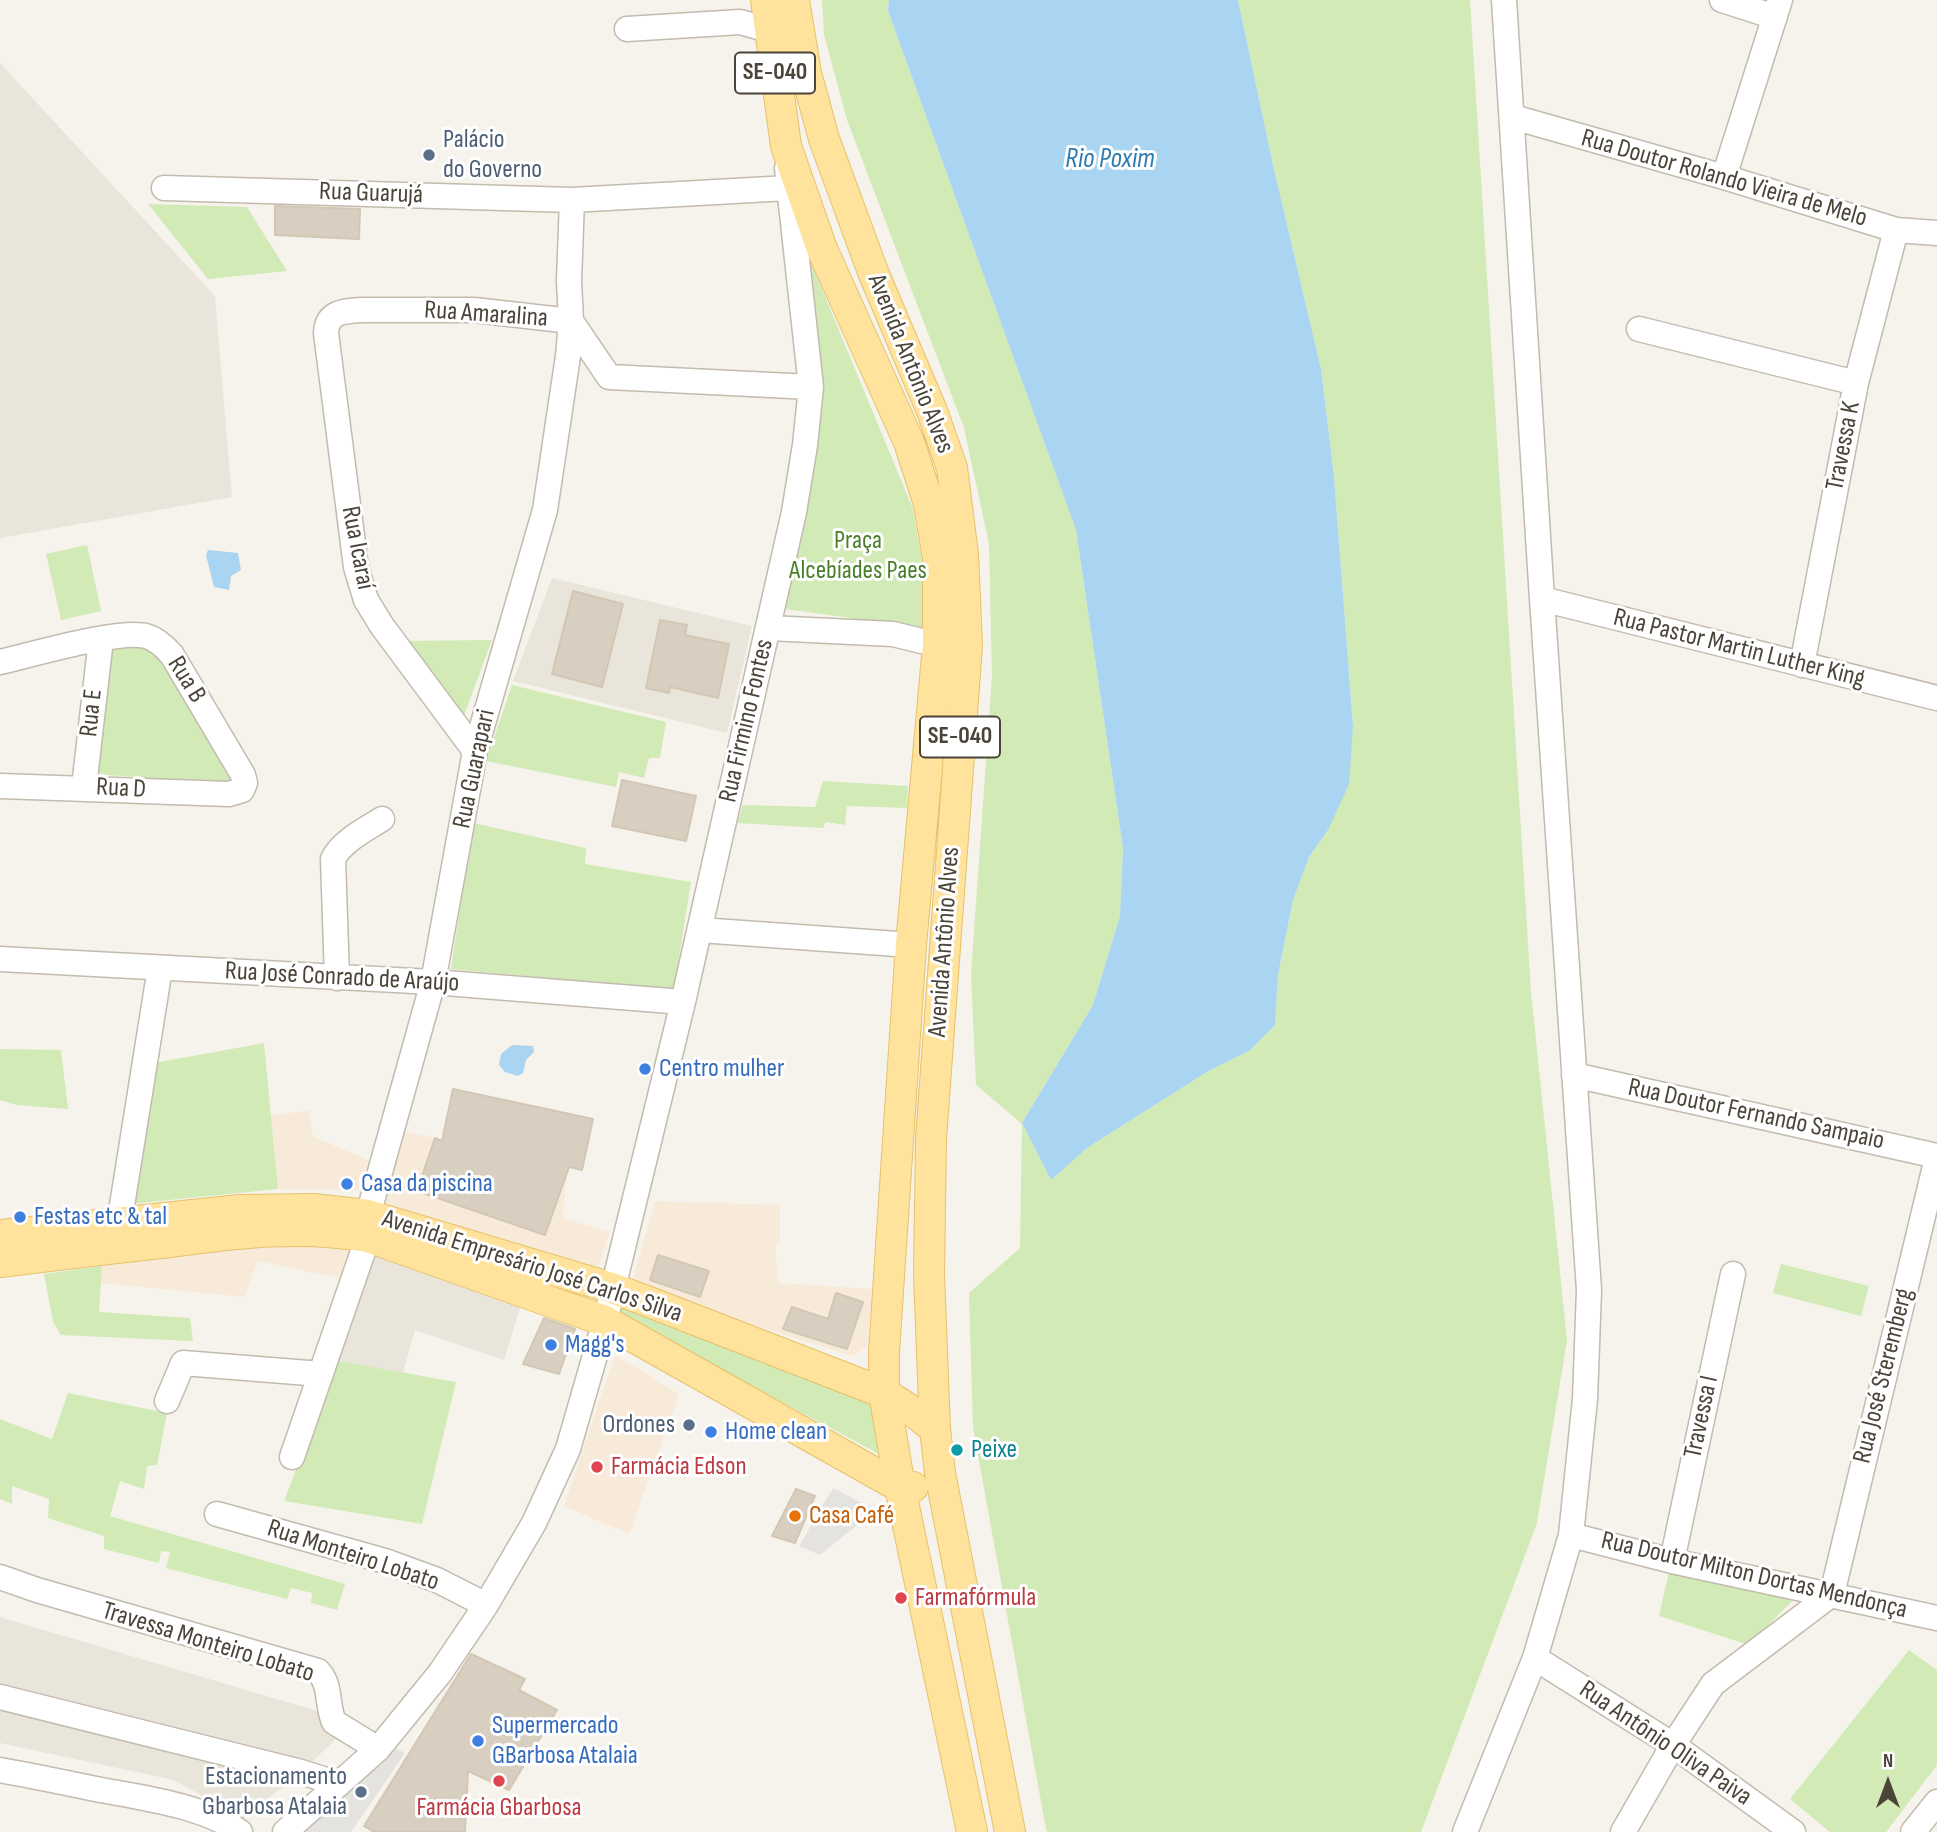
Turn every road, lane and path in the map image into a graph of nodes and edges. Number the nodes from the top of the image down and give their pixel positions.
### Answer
1 (766, 0) edge
2 (794, 0) edge
3 (1504, 0) edge
4 (1722, 0) edge
5 (1777, 8) edge
6 (627, 30) dead end
7 (769, 30) junction
8 (1513, 117) junction
9 (786, 146) junction
10 (1724, 177) junction
11 (164, 188) dead end
12 (788, 188) junction
13 (572, 200) junction
14 (1896, 230) junction
15 (1937, 233) edge
16 (333, 315) joint
17 (571, 321) junction
18 (1639, 329) dead end
19 (610, 377) junction
20 (565, 383) junction
21 (1856, 383) junction
22 (811, 387) junction
23 (1542, 599) junction
24 (769, 628) junction
25 (100, 639) junction
26 (938, 645) junction
27 (0, 662) edge
28 (1802, 665) junction
29 (1937, 698) edge
30 (475, 751) junction
31 (0, 786) edge
32 (84, 787) junction
33 (242, 790) joint
34 (382, 819) dead end
35 (700, 930) junction
36 (911, 945) junction
37 (0, 959) edge
38 (160, 968) junction
39 (337, 978) junction
40 (433, 982) junction
41 (683, 1002) junction
42 (1574, 1075) junction
43 (1937, 1157) edge
44 (119, 1224) junction
45 (368, 1226) junction
46 (0, 1236) edge
47 (0, 1262) edge
48 (1733, 1273) dead end
49 (612, 1288) junction
50 (605, 1321) junction
51 (320, 1374) junction
52 (884, 1393) junction
53 (167, 1401) dead end
54 (935, 1429) junction
55 (292, 1457) dead end
56 (940, 1473) junction
57 (900, 1488) junction
58 (217, 1514) dead end
59 (1571, 1535) junction
60 (1672, 1561) junction
61 (0, 1577) edge
62 (1832, 1594) junction
63 (486, 1605) junction
64 (1937, 1618) edge
65 (1535, 1658) junction
66 (0, 1697) edge
67 (1673, 1745) junction
68 (378, 1749) junction
69 (0, 1770) edge
70 (339, 1784) junction
71 (1937, 1802) edge
72 (240, 1832) edge
73 (285, 1832) edge
74 (972, 1832) edge
75 (1010, 1832) edge
76 (1465, 1832) edge
77 (1623, 1832) edge
78 (1793, 1832) edge
79 (1913, 1832) edge

1 - 7 main road, SE-040
2 - 54 main road, Avenida Antônio Alves / SE-040
3 - 8 street
4 - 5 street
5 - 10 street
6 - 7 street
7 - 9 main road, SE-040
8 - 10 street, Rua Doutor Rolando Vieira de Melo
8 - 23 street
9 - 12 street, Rua Firmino Fontes
9 - 26 main road, Avenida Antônio Alves / SE-040
10 - 14 street, Rua Doutor Rolando Vieira de Melo
11 - 13 street, Rua Guarujá
12 - 13 street, Rua Guarujá
12 - 22 street, Rua Firmino Fontes
13 - 17 street, Rua Guarapari
14 - 15 street, Rua Doutor Rolando Vieira de Melo
14 - 21 street, Travessa K
16 - 17 street, Rua Amaralina
16 - 30 street, Rua Icaraí
17 - 19 street, Rua Amaralina
17 - 20 street, Rua Guarapari
18 - 21 street
19 - 20 street
19 - 22 street
20 - 30 street, Rua Guarapari
21 - 28 street, Travessa K
22 - 24 street, Rua Firmino Fontes
23 - 28 street, Rua Pastor Martin Luther King
23 - 42 street
24 - 26 street
24 - 35 street, Rua Firmino Fontes
25 - 27 street, Rua B
25 - 32 street, Rua E
25 - 33 street, Rua B
26 - 36 main road, Avenida Antônio Alves / SE-040
28 - 29 street, Rua Pastor Martin Luther King
30 - 40 street, Rua Guarapari
31 - 32 street, Rua D
32 - 33 street, Rua D
34 - 39 street
35 - 36 street
35 - 41 street, Rua Firmino Fontes
36 - 52 main road, Avenida Antônio Alves / SE-040
37 - 38 street, Rua José Conrado de Araújo
38 - 39 street, Rua José Conrado de Araújo
38 - 44 street
39 - 40 street, Rua José Conrado de Araújo
40 - 41 street, Rua José Conrado de Araújo
40 - 45 street, Rua Guarapari
41 - 49 street, Rua Firmino Fontes
42 - 43 street, Rua Doutor Fernando Sampaio
42 - 59 street
43 - 62 street, Rua José Steremberg
44 - 45 main road, Avenida Empresário José Carlos Silva
44 - 46 main road, Avenida Empresário José Carlos Silva
45 - 47 main road, Avenida Empresário José Carlos Silva
45 - 49 main road, Avenida Empresário José Carlos Silva
45 - 50 main road, Avenida Empresário José Carlos Silva
45 - 51 street, Rua Guarapari
48 - 60 street, Travessa I
49 - 50 street, Rua Firmino Fontes
49 - 52 main road, Avenida Empresário José Carlos Silva
50 - 57 main road, Avenida Empresário José Carlos Silva
50 - 63 street, Rua Firmino Fontes
51 - 53 street
51 - 55 street, Rua Guarapari
52 - 54 main road, Avenida Empresário José Carlos Silva
52 - 57 main road, Avenida Antônio Alves / SE-040
54 - 56 main road, Avenida Antônio Alves / SE-040
56 - 57 main road
56 - 75 main road, Avenida Antônio Alves / SE-040
57 - 74 main road, Avenida Antônio Alves / SE-040
58 - 63 street, Rua Monteiro Lobato
59 - 60 street, Rua Doutor Milton Dortas Mendonça
59 - 65 street
60 - 62 street, Rua Doutor Milton Dortas Mendonça
61 - 68 street, Travessa Monteiro Lobato
62 - 64 street, Rua Doutor Milton Dortas Mendonça
62 - 67 street
63 - 68 street, Rua Firmino Fontes
65 - 67 street, Rua Antônio Oliva Paiva
65 - 76 street
66 - 70 street
67 - 77 street
67 - 78 street, Rua Antônio Oliva Paiva
68 - 70 street, Rua Firmino Fontes
69 - 72 street
70 - 73 street, Rua Firmino Fontes
71 - 79 street

